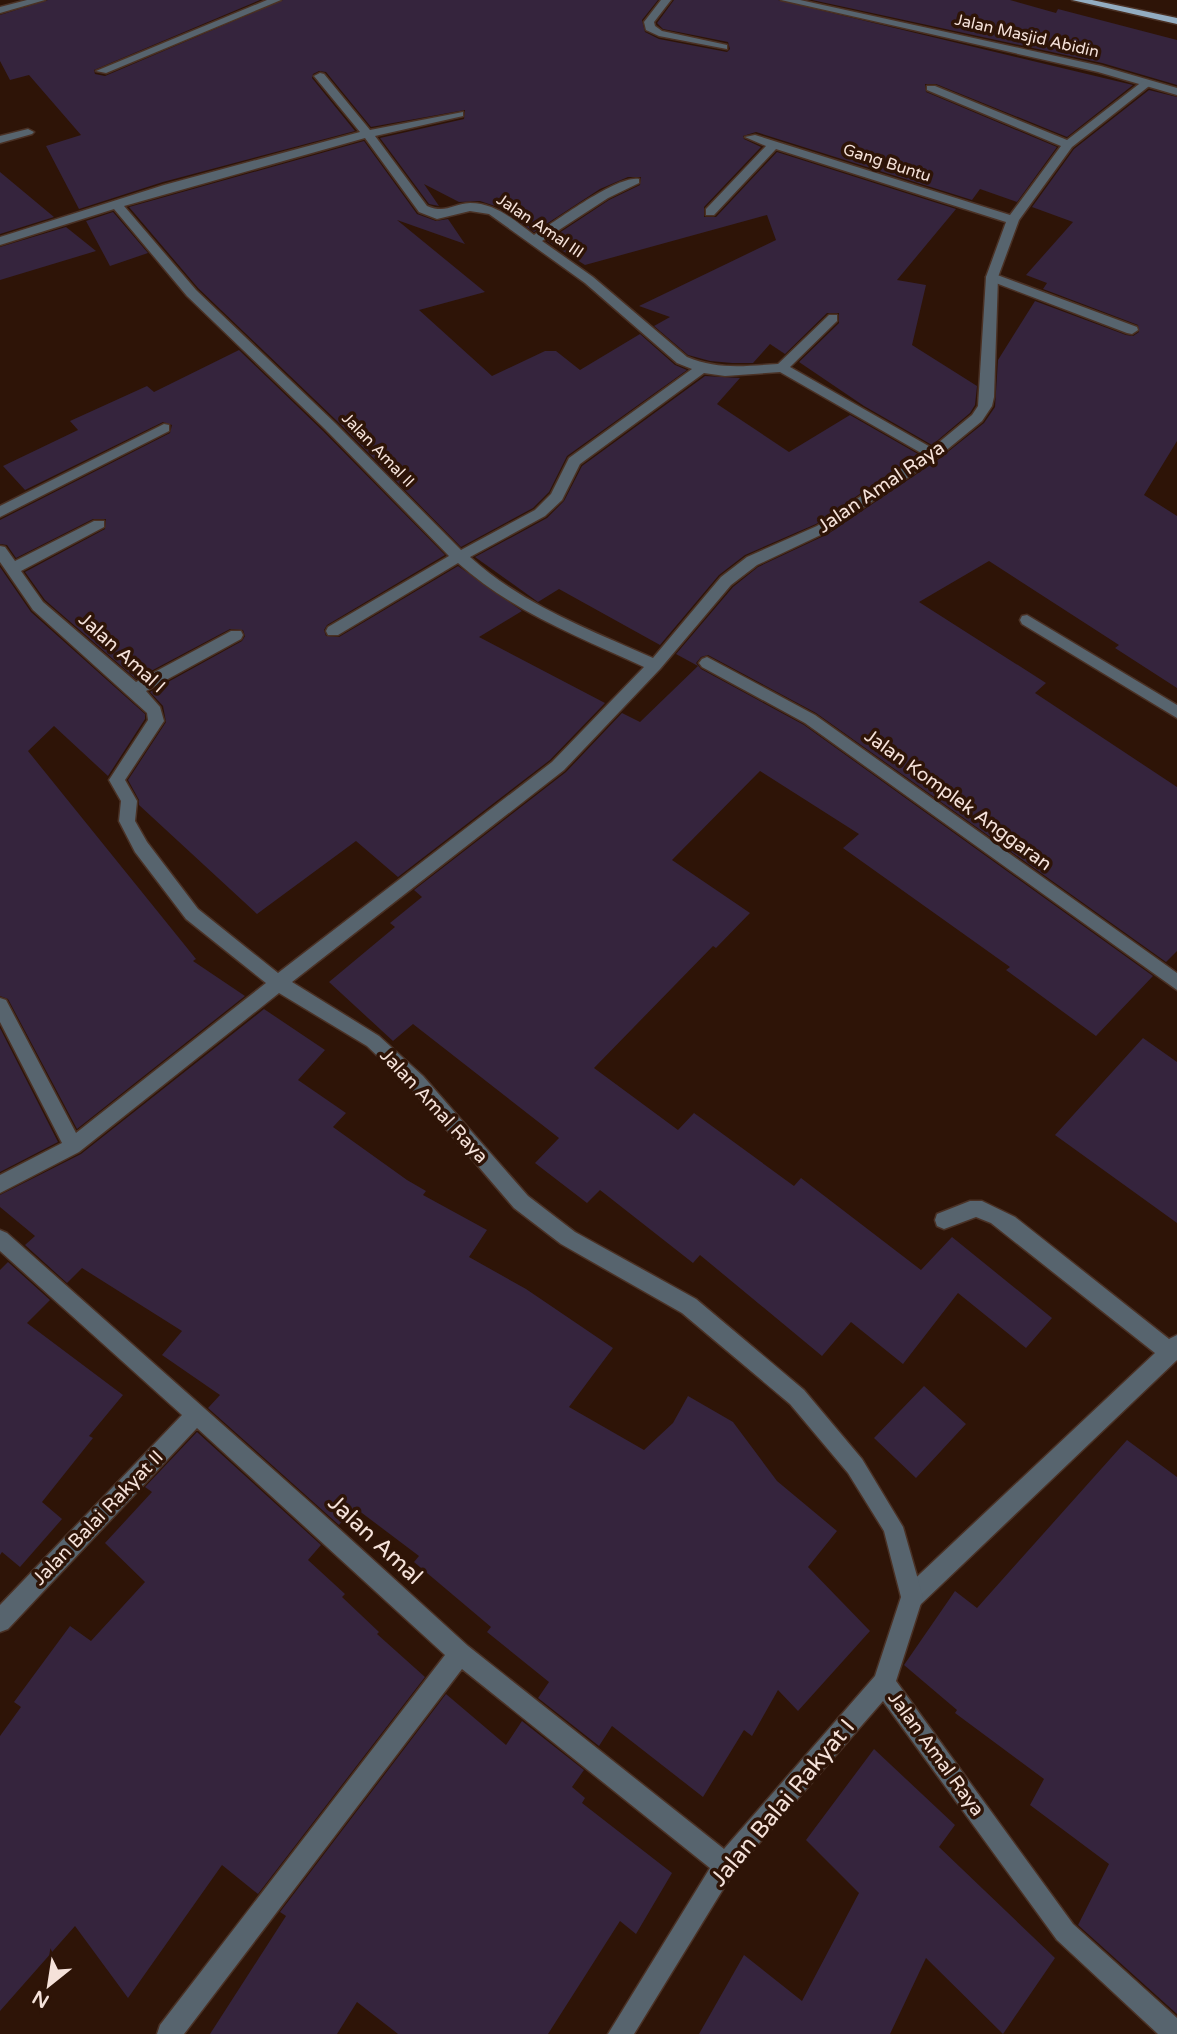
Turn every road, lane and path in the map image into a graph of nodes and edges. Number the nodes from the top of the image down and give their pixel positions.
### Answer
1 (40, 0) edge
2 (276, 0) edge
3 (666, 0) edge
4 (786, 0) edge
5 (1077, 0) edge
6 (0, 10) edge
7 (1177, 21) edge
8 (723, 47) dead end
9 (102, 71) dead end
10 (320, 76) dead end
11 (1147, 83) junction
12 (931, 88) dead end
13 (1177, 92) edge
14 (459, 114) dead end
15 (28, 132) dead end
16 (368, 134) junction
17 (751, 137) dead end
18 (0, 140) edge
19 (774, 144) junction
20 (1068, 145) junction
21 (635, 181) dead end
22 (117, 205) junction
23 (710, 212) dead end
24 (1013, 220) junction
25 (533, 241) junction
26 (0, 242) edge
27 (992, 276) junction
28 (833, 318) dead end
29 (1132, 330) dead end
30 (702, 368) junction
31 (782, 368) junction
32 (164, 428) dead end
33 (933, 454) junction
34 (0, 512) edge
35 (99, 524) dead end
36 (0, 551) edge
37 (462, 557) junction
38 (12, 569) junction
39 (1027, 620) dead end
40 (333, 631) dead end
41 (236, 635) dead end
42 (708, 663) dead end
43 (655, 666) junction
44 (134, 690) junction
45 (1177, 712) edge
46 (278, 983) junction
47 (1177, 983) edge
48 (0, 1005) edge
49 (73, 1146) junction
50 (0, 1184) edge
51 (944, 1220) dead end
52 (0, 1239) edge
53 (1174, 1349) edge
54 (197, 1414) junction
55 (912, 1597) junction
56 (0, 1621) edge
57 (460, 1654) junction
58 (884, 1683) junction
59 (725, 1865) junction
60 (169, 2034) edge
61 (620, 2034) edge
62 (1176, 2034) edge

1 - 6 street
2 - 9 street
3 - 8 street
4 - 11 street, Jalan Masjid Abidin
5 - 7 main road
10 - 16 street, Jalan Amal III
11 - 13 street, Jalan Masjid Abidin
11 - 20 street, Jalan Amal Raya
12 - 20 street
14 - 16 street
15 - 18 street
16 - 22 street
16 - 25 street, Jalan Amal III
17 - 19 street, Gang Buntu
19 - 23 street
19 - 24 street, Gang Buntu
20 - 24 street, Jalan Amal Raya
21 - 25 street
22 - 26 street
22 - 37 street, Jalan Amal II
24 - 27 street, Jalan Amal Raya
25 - 30 street, Jalan Amal III
27 - 29 street
27 - 33 street, Jalan Amal Raya
28 - 31 street
30 - 31 street, Jalan Amal III
30 - 37 street
31 - 33 street
32 - 34 street
33 - 43 street, Jalan Amal Raya
35 - 38 street
36 - 38 street, Jalan Amal I
37 - 40 street
37 - 43 street, Jalan Amal II
38 - 44 street, Jalan Amal I
39 - 45 street
41 - 44 street
42 - 47 street, Jalan Komplek Anggaran
43 - 46 street, Jalan Amal Raya
44 - 46 street, Jalan Amal I
46 - 49 street
46 - 55 street, Jalan Amal Raya
48 - 49 street
49 - 50 street
51 - 53 street
52 - 54 street, Jalan Amal
53 - 55 street
54 - 56 street, Jalan Balai Rakyat II
54 - 57 street, Jalan Amal
55 - 58 street, Jalan Amal Raya
57 - 59 street, Jalan Amal
57 - 60 street
58 - 59 street, Jalan Balai Rakyat I
58 - 62 street, Jalan Amal Raya
59 - 61 street, Jalan Balai Rakyat I

